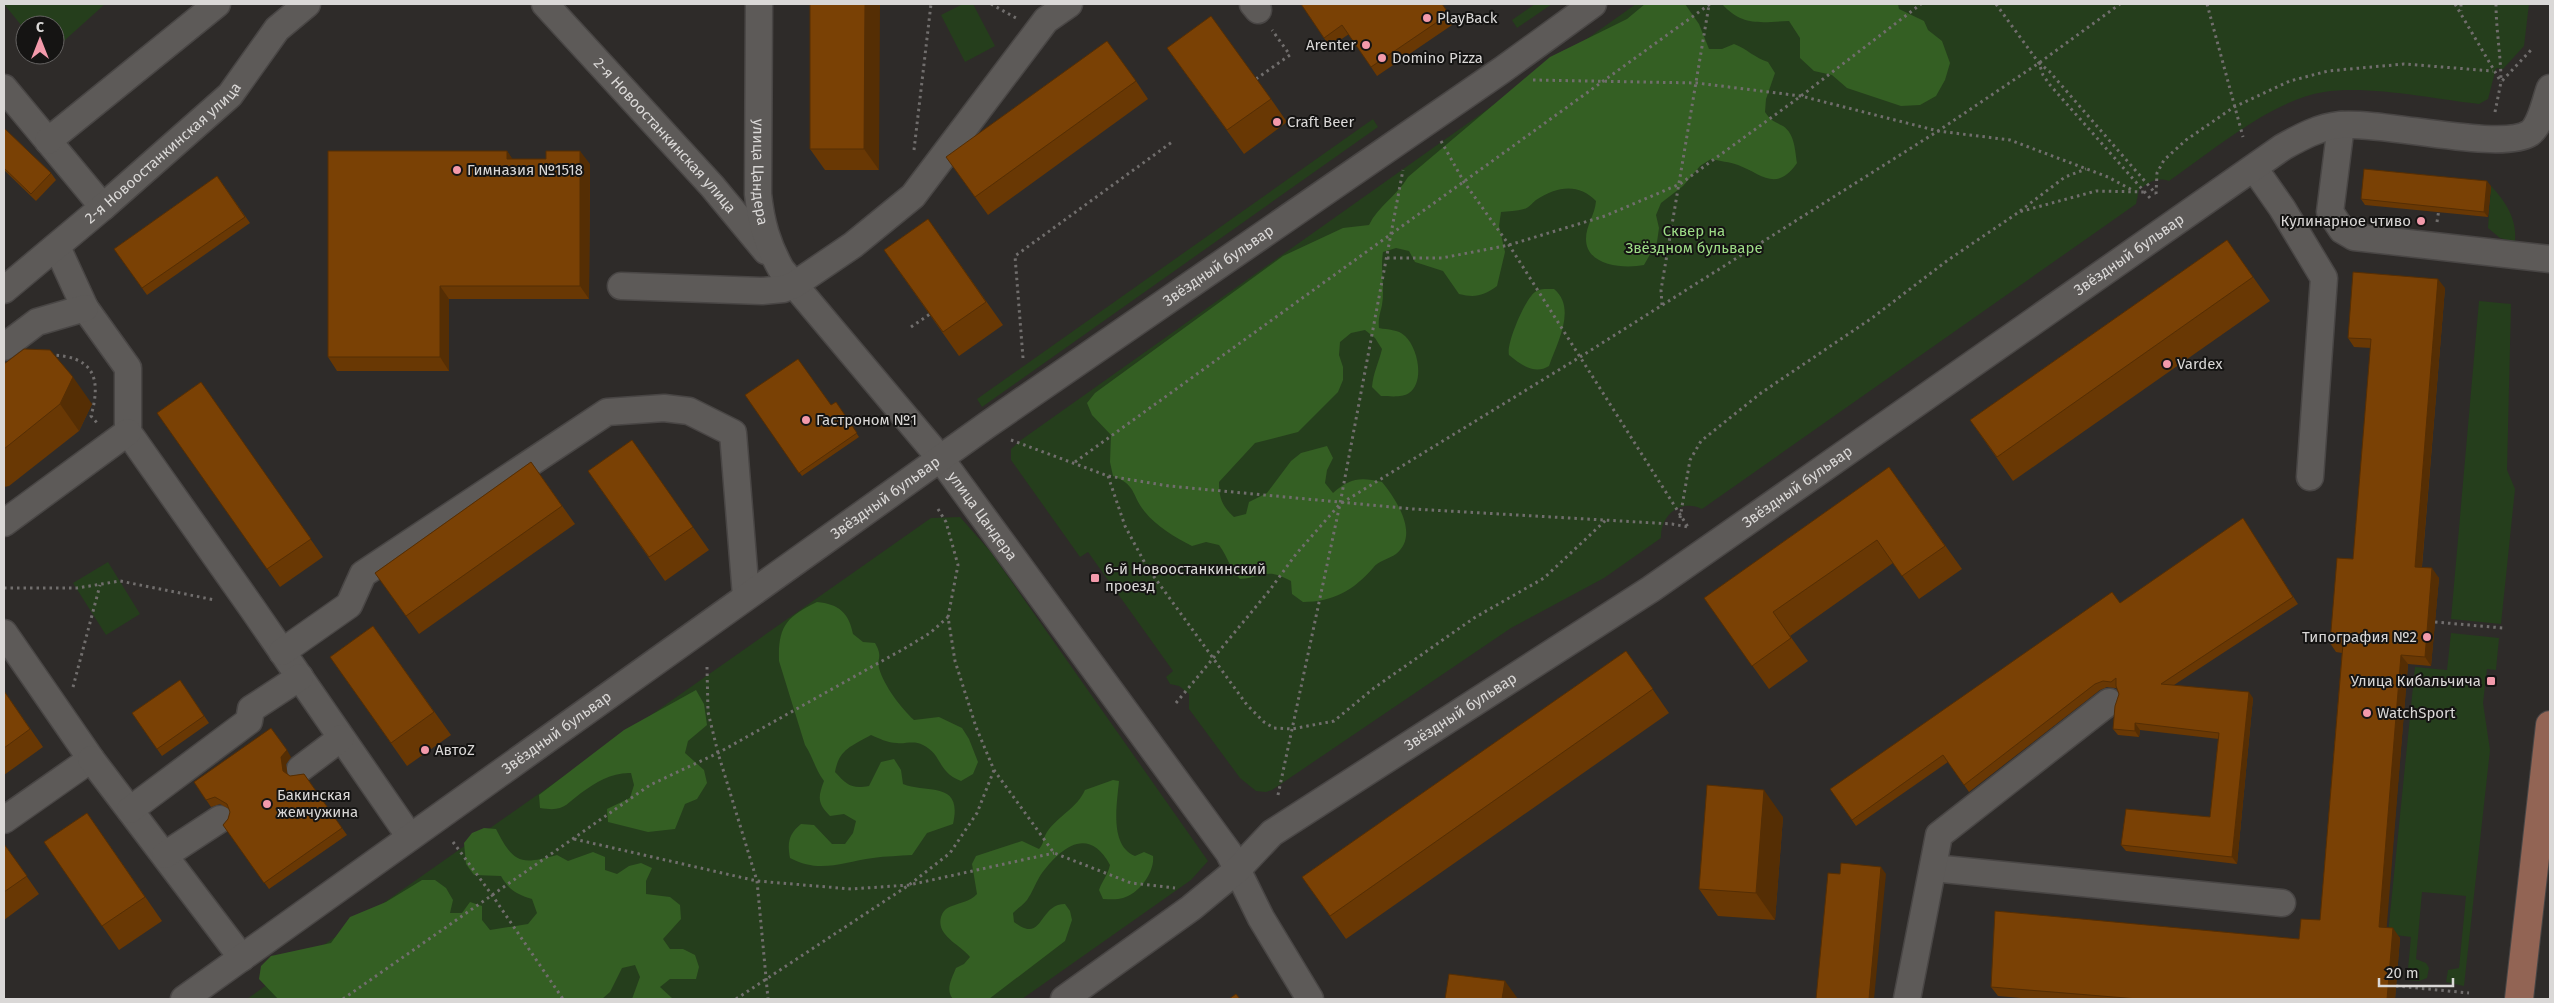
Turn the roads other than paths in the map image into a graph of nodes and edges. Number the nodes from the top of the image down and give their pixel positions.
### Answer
1 (217, 4) edge
2 (545, 4) edge
3 (759, 4) edge
4 (1069, 4) edge
5 (1593, 4) edge
6 (303, 5) edge
7 (4, 88) edge
8 (2550, 88) edge
9 (2341, 125) junction
10 (48, 141) junction
11 (2254, 168) junction
12 (103, 207) junction
13 (56, 247) junction
14 (2550, 259) edge
15 (788, 277) junction
16 (620, 286) dead end
17 (4, 290) edge
18 (85, 308) junction
19 (4, 346) edge
20 (115, 430) junction
21 (940, 458) junction
22 (2310, 477) dead end
23 (4, 523) edge
24 (746, 596) junction
25 (4, 633) edge
26 (282, 652) junction
27 (300, 677) junction
28 (2109, 702) dead end
29 (2550, 726) edge
30 (341, 738) junction
31 (91, 759) junction
32 (300, 769) dead end
33 (130, 810) junction
34 (220, 819) dead end
35 (4, 820) edge
36 (410, 837) junction
37 (165, 855) junction
38 (1933, 868) junction
39 (1238, 870) junction
40 (2282, 903) dead end
41 (242, 958) junction
42 (184, 999) edge
43 (1064, 999) edge
44 (1310, 999) edge
45 (1907, 999) edge
46 (2519, 999) edge

1 - 10 street
2 - 15 street, 2-я Новоостанкинская улица
3 - 15 street, улица Цандера
4 - 15 street
5 - 21 street, Звёздный бульвар
6 - 12 street, 2-я Новоостанкинская улица
7 - 10 street
8 - 9 street, Звёздный бульвар
9 - 11 street, Звёздный бульвар
9 - 14 street
10 - 12 street
11 - 22 street
11 - 39 street, Звёздный бульвар
12 - 13 street, 2-я Новоостанкинская улица
13 - 17 street, 2-я Новоостанкинская улица
13 - 18 street
15 - 16 street
15 - 21 street, улица Цандера
18 - 19 street
18 - 20 street
20 - 23 street
20 - 26 street
21 - 24 street, Звёздный бульвар
21 - 39 street, улица Цандера
24 - 26 street
24 - 36 street, Звёздный бульвар
25 - 31 street
26 - 27 street
27 - 30 street
27 - 33 street
28 - 38 street
29 - 46 main road
30 - 32 street
30 - 36 street
31 - 33 street
31 - 35 street
33 - 37 street
34 - 37 street
36 - 41 street, Звёздный бульвар
37 - 41 street
38 - 40 street
38 - 45 street
39 - 43 street, Звёздный бульвар
39 - 44 street
41 - 42 street, Звёздный бульвар

